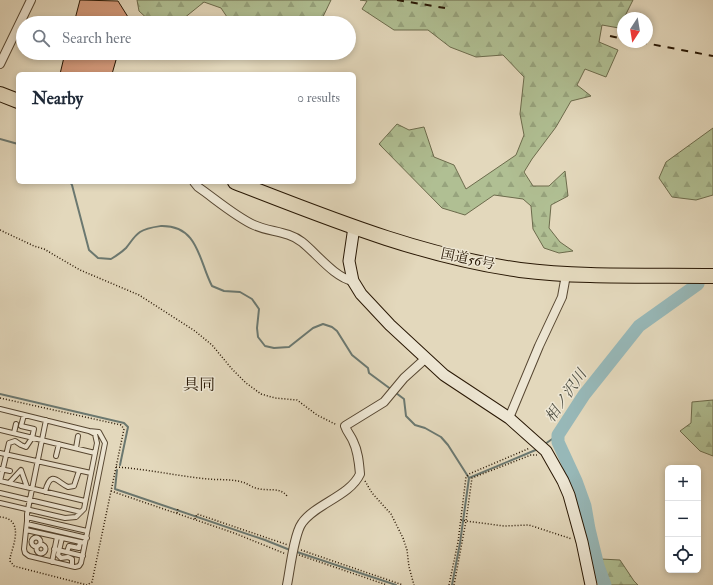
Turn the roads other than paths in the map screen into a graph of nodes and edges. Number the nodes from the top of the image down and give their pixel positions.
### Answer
1 (31, 0) edge
2 (23, 16) edge
3 (16, 31) edge
4 (0, 64) edge
5 (0, 94) edge
6 (16, 100) edge
7 (196, 184) edge
8 (240, 184) edge
9 (354, 227) junction
10 (566, 274) junction
11 (713, 276) edge
12 (353, 281) junction
13 (425, 359) junction
14 (0, 410) edge
15 (24, 415) junction
16 (509, 418) junction
17 (46, 420) junction
18 (16, 424) dead end
19 (0, 430) edge
20 (89, 431) junction
21 (14, 433) junction
22 (78, 436) dead end
23 (32, 438) junction
24 (42, 440) junction
25 (59, 444) junction
26 (76, 448) junction
27 (0, 453) edge
28 (95, 453) junction
29 (6, 455) junction
30 (56, 456) dead end
31 (38, 462) junction
32 (1, 469) edge
33 (10, 471) dead end
34 (79, 471) junction
35 (91, 473) junction
36 (0, 481) edge
37 (9, 483) junction
38 (27, 487) junction
39 (33, 489) junction
40 (45, 492) junction
41 (0, 493) edge
42 (30, 500) junction
43 (85, 501) junction
44 (0, 503) edge
45 (28, 509) junction
46 (82, 512) junction
47 (27, 517) junction
48 (27, 524) junction
49 (28, 530) junction
50 (87, 531) junction
51 (57, 537) junction
52 (62, 538) junction
53 (87, 538) junction
54 (80, 542) junction
55 (85, 543) junction
56 (54, 549) junction
57 (59, 551) junction
58 (67, 552) junction
59 (83, 556) junction
60 (50, 561) junction
61 (72, 566) junction
62 (287, 585) edge
63 (591, 585) edge

1 - 2 street
3 - 4 street
5 - 6 highway
7 - 12 street
8 - 9 highway, 国道56号
9 - 10 highway, 国道56号
9 - 12 street
10 - 11 highway, 国道56号
10 - 16 street
12 - 13 street
13 - 16 street
13 - 62 street
14 - 15 lane
15 - 17 lane
15 - 23 lane
16 - 63 street
17 - 20 lane
17 - 24 lane
18 - 21 lane
19 - 21 lane
20 - 28 lane
20 - 50 lane
21 - 23 lane
22 - 26 lane
23 - 24 lane
23 - 29 lane
24 - 25 lane
24 - 31 lane
25 - 26 lane
25 - 30 lane
26 - 28 lane
27 - 29 lane
28 - 35 lane
29 - 31 lane
29 - 32 lane
31 - 34 lane
31 - 39 lane
32 - 33 lane
32 - 36 lane
34 - 35 lane
34 - 40 lane
35 - 43 lane
36 - 37 lane
37 - 38 lane
37 - 38 lane
38 - 39 lane
39 - 40 lane
39 - 42 lane
40 - 43 lane
41 - 42 lane
42 - 45 lane
42 - 46 lane
43 - 46 lane
44 - 45 lane
45 - 46 lane
45 - 47 lane
47 - 48 lane
47 - 50 lane
48 - 49 lane
48 - 53 lane
49 - 51 lane
49 - 60 lane
49 - 60 lane
50 - 53 lane
51 - 52 lane
51 - 56 lane
52 - 54 lane
52 - 57 lane
53 - 55 lane
54 - 55 lane
54 - 58 lane
55 - 59 lane
56 - 57 lane
56 - 60 lane
57 - 58 lane
57 - 61 lane
58 - 59 lane
59 - 61 lane
60 - 61 lane

